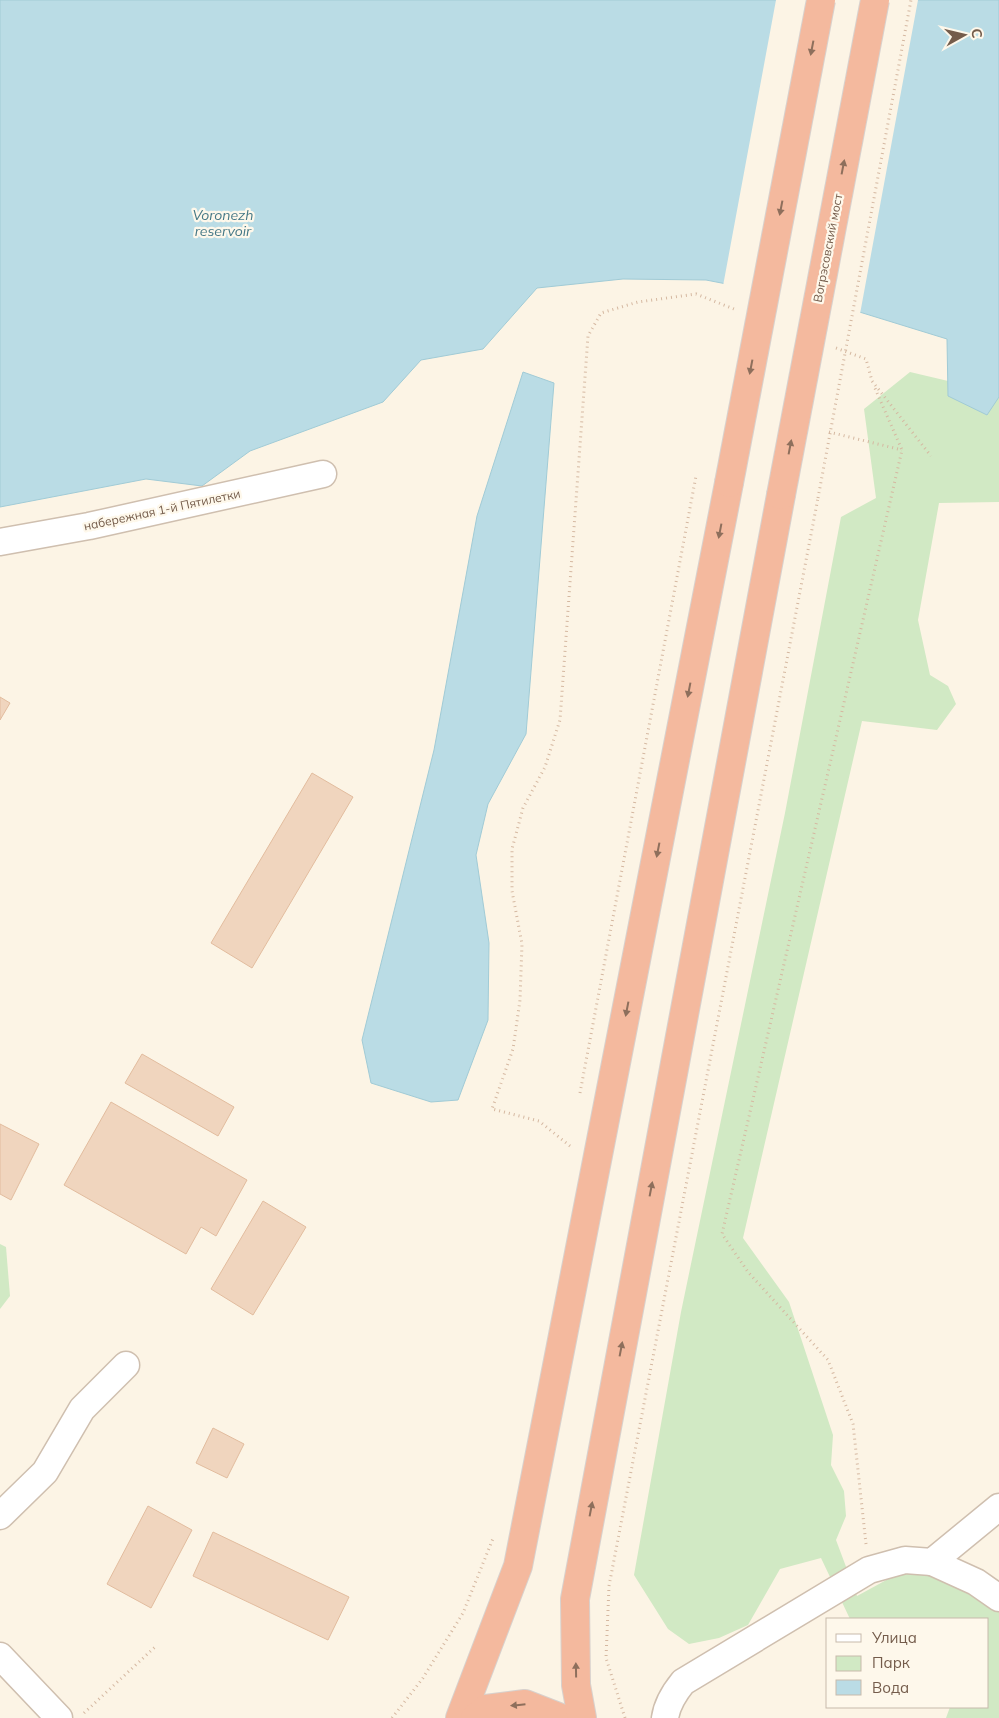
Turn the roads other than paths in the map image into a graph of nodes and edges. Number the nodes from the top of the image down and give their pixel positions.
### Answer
1 (821, 0) edge
2 (875, 0) edge
3 (323, 474) dead end
4 (0, 542) edge
5 (126, 1365) dead end
6 (999, 1507) edge
7 (0, 1516) edge
8 (932, 1562) junction
9 (999, 1598) edge
10 (0, 1656) edge
11 (59, 1718) edge
12 (460, 1718) edge
13 (475, 1718) edge
14 (561, 1718) edge
15 (582, 1718) edge
16 (665, 1718) edge

1 -> 12 highway, bridge
15 -> 2 highway, Вогрэсовский мост, bridge
3 - 4 street, набережная 1-й Пятилетки
5 - 7 street
6 - 8 street
8 - 9 street
8 - 16 street
10 - 11 street
14 -> 13 highway

